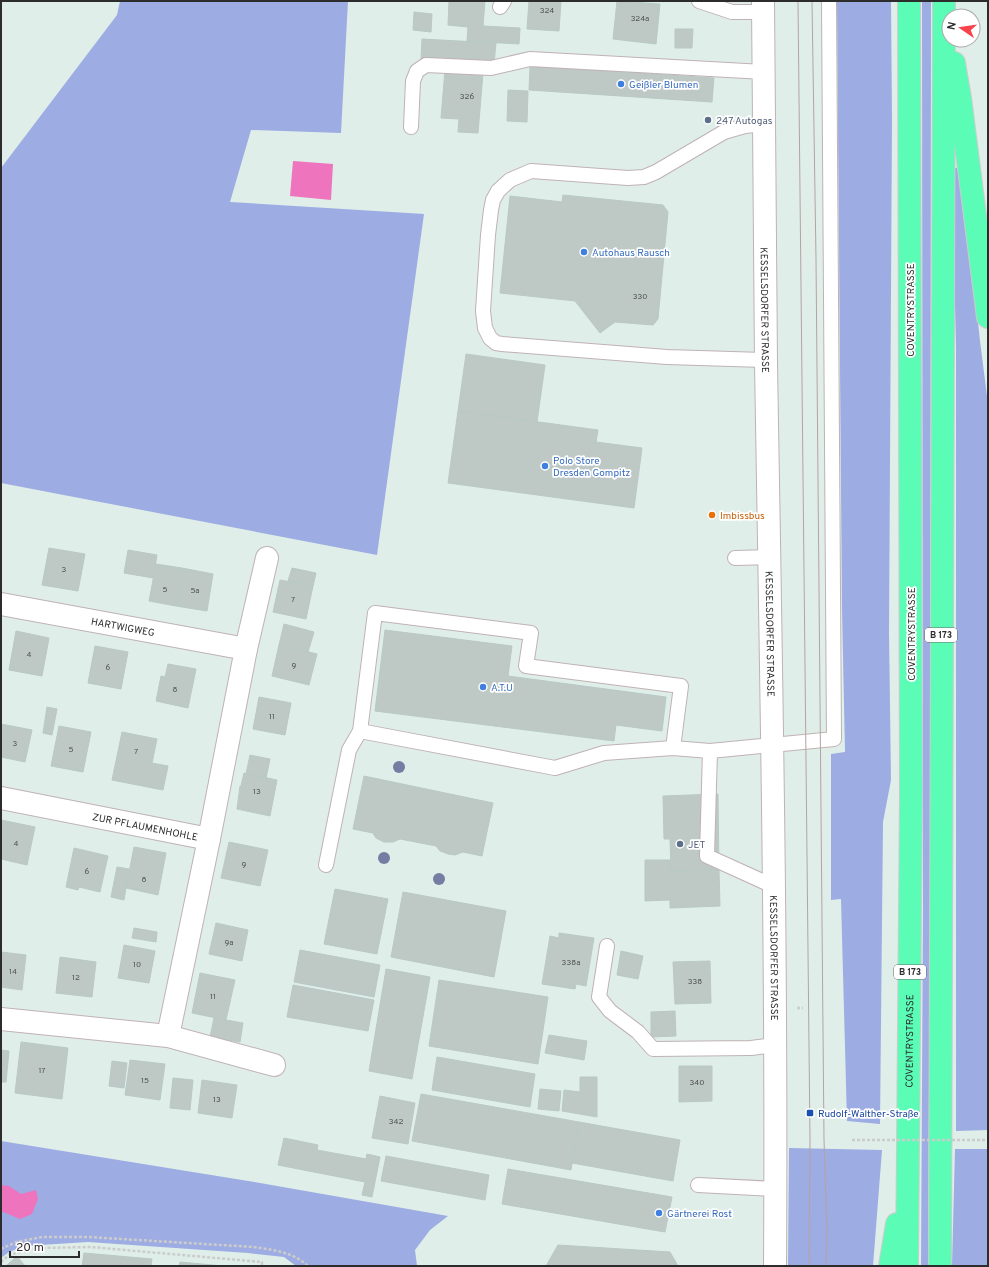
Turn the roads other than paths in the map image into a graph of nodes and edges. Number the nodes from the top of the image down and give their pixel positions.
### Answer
1 (699, 1) edge
2 (829, 1) edge
3 (910, 1) edge
4 (944, 3) edge
5 (763, 6) edge
6 (951, 48) edge
7 (764, 72) junction
8 (765, 124) junction
9 (411, 127) dead end
10 (988, 317) edge
11 (766, 360) junction
12 (770, 557) junction
13 (267, 558) dead end
14 (735, 558) dead end
15 (1, 604) edge
16 (246, 649) junction
17 (360, 731) junction
18 (772, 745) junction
19 (673, 748) junction
20 (710, 751) junction
21 (1, 798) edge
22 (209, 839) junction
23 (326, 865) dead end
24 (773, 886) junction
25 (606, 946) dead end
26 (1, 1019) edge
27 (168, 1036) junction
28 (775, 1046) junction
29 (274, 1065) dead end
30 (908, 1152) junction
31 (698, 1186) dead end
32 (776, 1189) junction
33 (775, 1266) edge
34 (890, 1266) edge
35 (908, 1266) edge
36 (940, 1266) edge

1 - 5 lane
2 - 18 lane
3 - 30 highway, COVENTRYSTRASSE / B 173
4 - 36 highway, B 173
5 - 7 street, KESSELSDORFER STRASSE
6 - 10 highway
7 - 8 street, KESSELSDORFER STRASSE
7 - 9 lane
8 - 11 street, KESSELSDORFER STRASSE
8 - 11 lane
11 - 12 street, KESSELSDORFER STRASSE
12 - 14 lane
12 - 18 street, KESSELSDORFER STRASSE
13 - 16 street
15 - 16 street, HARTWIGWEG
16 - 22 street
17 - 19 lane
17 - 19 lane
17 - 23 lane
18 - 20 lane
18 - 24 street, KESSELSDORFER STRASSE
19 - 20 lane
20 - 24 lane
21 - 22 street, ZUR PFLAUMENHOHLE
22 - 27 street, ZUR PFLAUMENHOHLE
24 - 28 street, KESSELSDORFER STRASSE
25 - 28 lane
26 - 27 street
27 - 29 street
28 - 32 street, KESSELSDORFER STRASSE
30 - 34 highway
30 - 35 highway, COVENTRYSTRASSE / B 173
31 - 32 lane
32 - 33 street, KESSELSDORFER STRASSE

